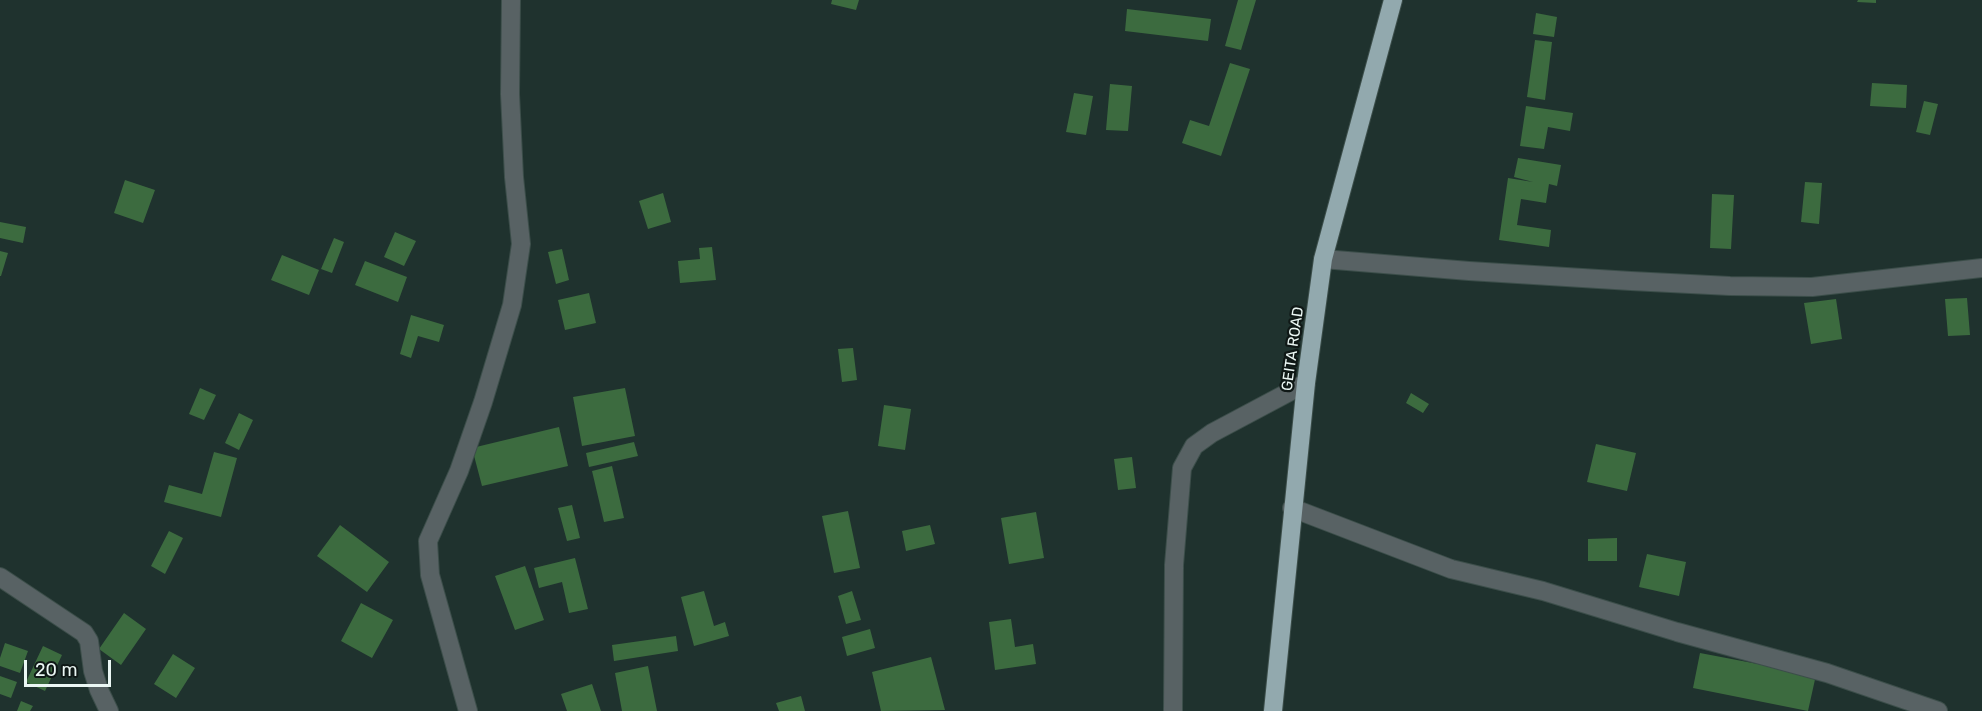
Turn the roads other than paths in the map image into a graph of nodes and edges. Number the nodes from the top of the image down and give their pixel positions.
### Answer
1 (510, 0) edge
2 (1393, 0) edge
3 (1323, 260) junction
4 (1982, 268) edge
5 (1306, 383) junction
6 (1292, 508) junction
7 (0, 577) edge
8 (109, 711) edge
9 (468, 711) edge
10 (1173, 711) edge
11 (1273, 711) edge
12 (1938, 711) edge

1 - 9 street
2 - 3 highway, GEITA ROAD
3 - 4 street
3 - 5 highway, GEITA ROAD
5 - 6 highway, GEITA ROAD
5 - 10 street
6 - 11 highway, GEITA ROAD
6 - 12 street
7 - 8 street

